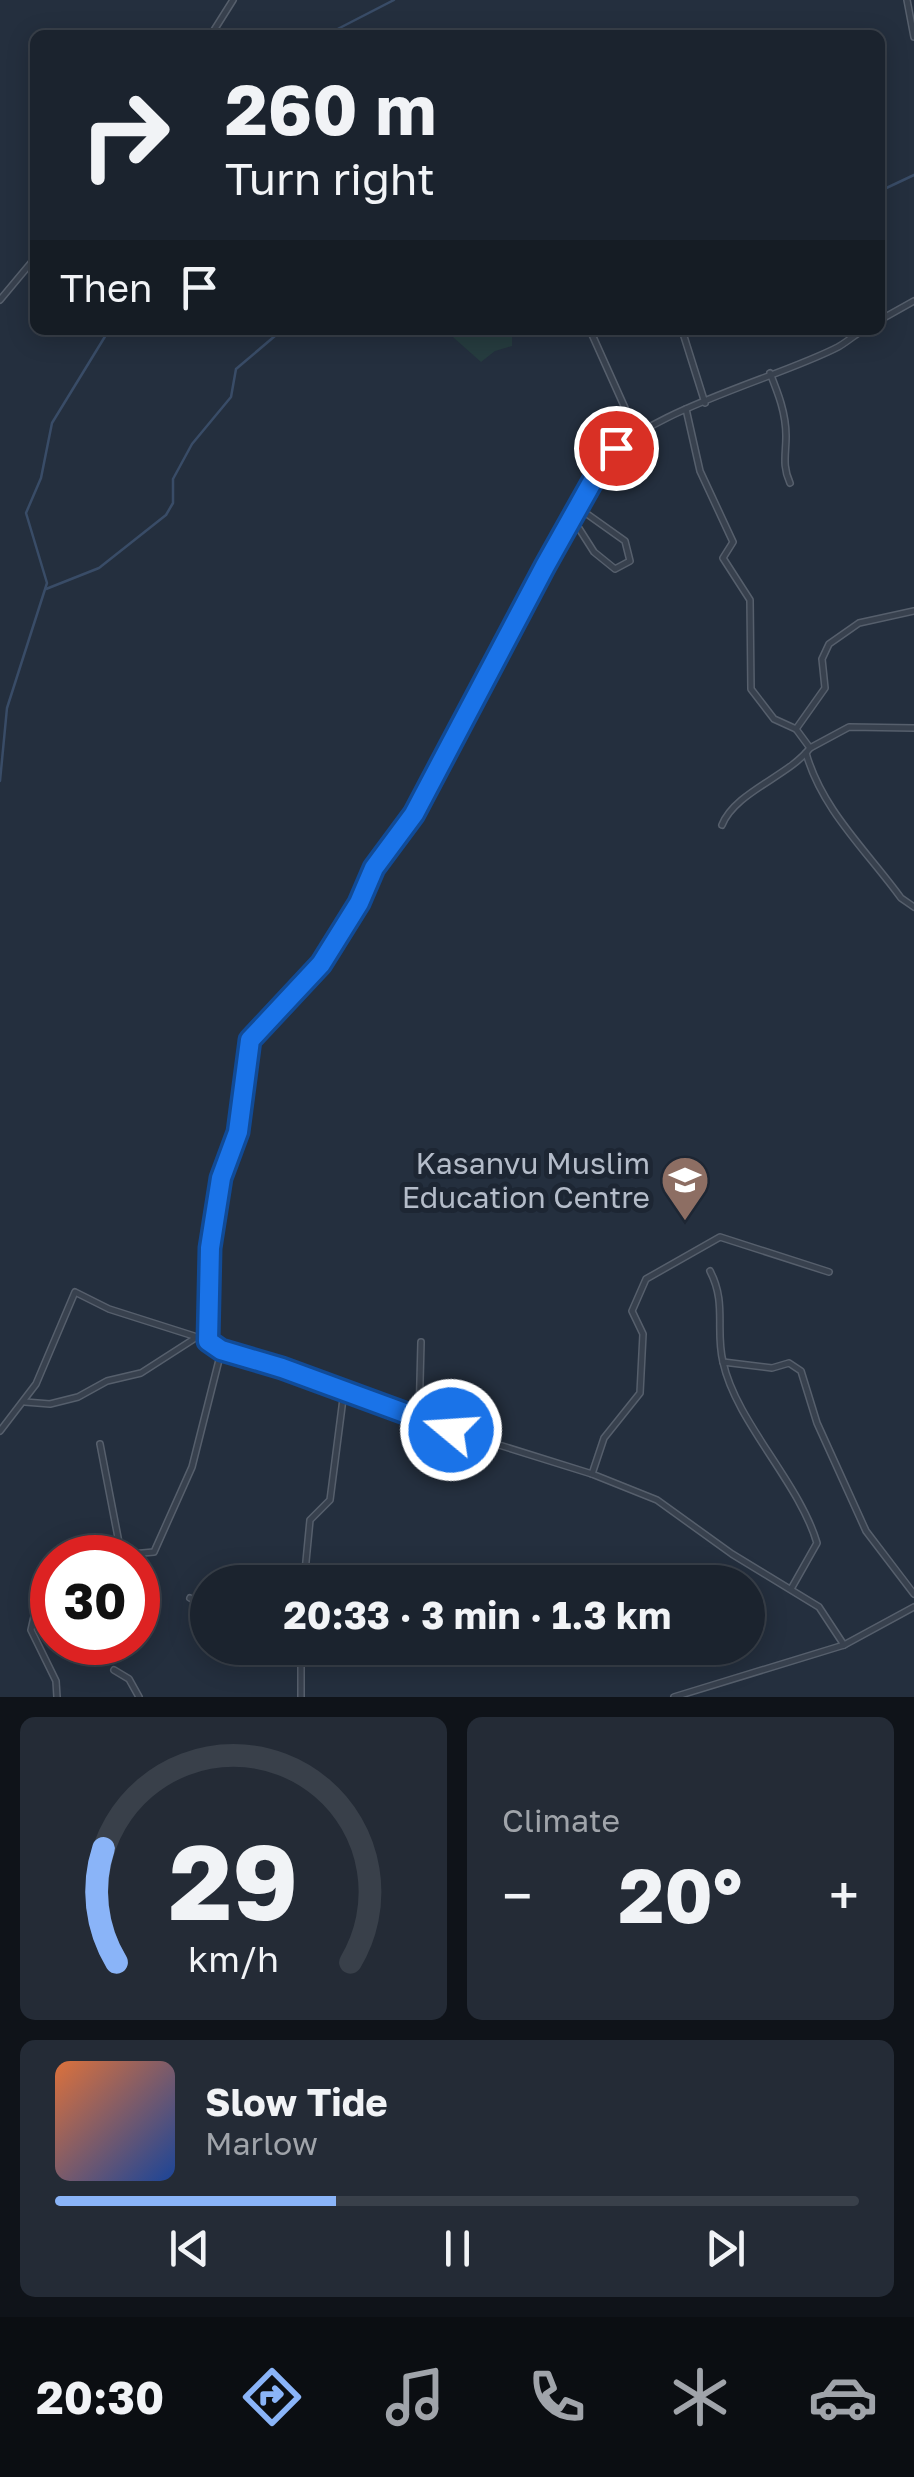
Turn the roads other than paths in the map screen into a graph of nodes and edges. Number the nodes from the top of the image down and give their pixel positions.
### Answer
1 (233, 0) edge
2 (907, 0) edge
3 (213, 30) edge
4 (914, 37) edge
5 (30, 264) edge
6 (0, 300) edge
7 (914, 301) edge
8 (885, 317) edge
9 (592, 335) edge
10 (684, 335) edge
11 (856, 335) edge
12 (770, 372) junction
13 (705, 403) junction
14 (686, 408) junction
15 (638, 436) junction
16 (790, 484) dead end
17 (580, 509) junction
18 (574, 519) junction
19 (914, 611) edge
20 (914, 728) edge
21 (796, 730) junction
22 (808, 750) junction
23 (722, 825) dead end
24 (914, 907) edge
25 (710, 1271) dead end
26 (829, 1272) dead end
27 (197, 1337) junction
28 (208, 1341) junction
29 (421, 1342) dead end
30 (221, 1350) junction
31 (722, 1362) junction
32 (344, 1391) junction
33 (25, 1402) junction
34 (419, 1420) junction
35 (0, 1431) edge
36 (100, 1444) dead end
37 (592, 1474) junction
38 (118, 1535) edge
39 (160, 1539) edge
40 (306, 1565) edge
41 (791, 1589) junction
42 (914, 1594) edge
43 (914, 1607) edge
44 (844, 1645) junction
45 (48, 1665) edge
46 (301, 1665) edge
47 (114, 1670) dead end
48 (56, 1697) edge
49 (138, 1697) edge
50 (301, 1697) edge
51 (674, 1697) edge

1 - 3 street
2 - 4 street
5 - 6 street
7 - 8 street
9 - 15 street
10 - 13 street
11 - 12 street
12 - 13 street
12 - 16 street
13 - 14 street
14 - 15 street
14 - 21 street
15 - 17 street
17 - 18 street
17 - 18 street
18 - 28 street
19 - 21 street
20 - 22 street
21 - 22 street
22 - 23 street
22 - 24 street
25 - 31 street
26 - 37 street
27 - 28 street
27 - 33 street
27 - 33 street
28 - 30 street
29 - 34 street
30 - 32 street
30 - 39 street
31 - 41 street
31 - 42 street
32 - 34 street
32 - 40 street
33 - 35 street
34 - 37 street
36 - 38 street
37 - 41 street
41 - 44 street
43 - 44 street
44 - 51 street
45 - 48 street
46 - 50 street
47 - 49 street

